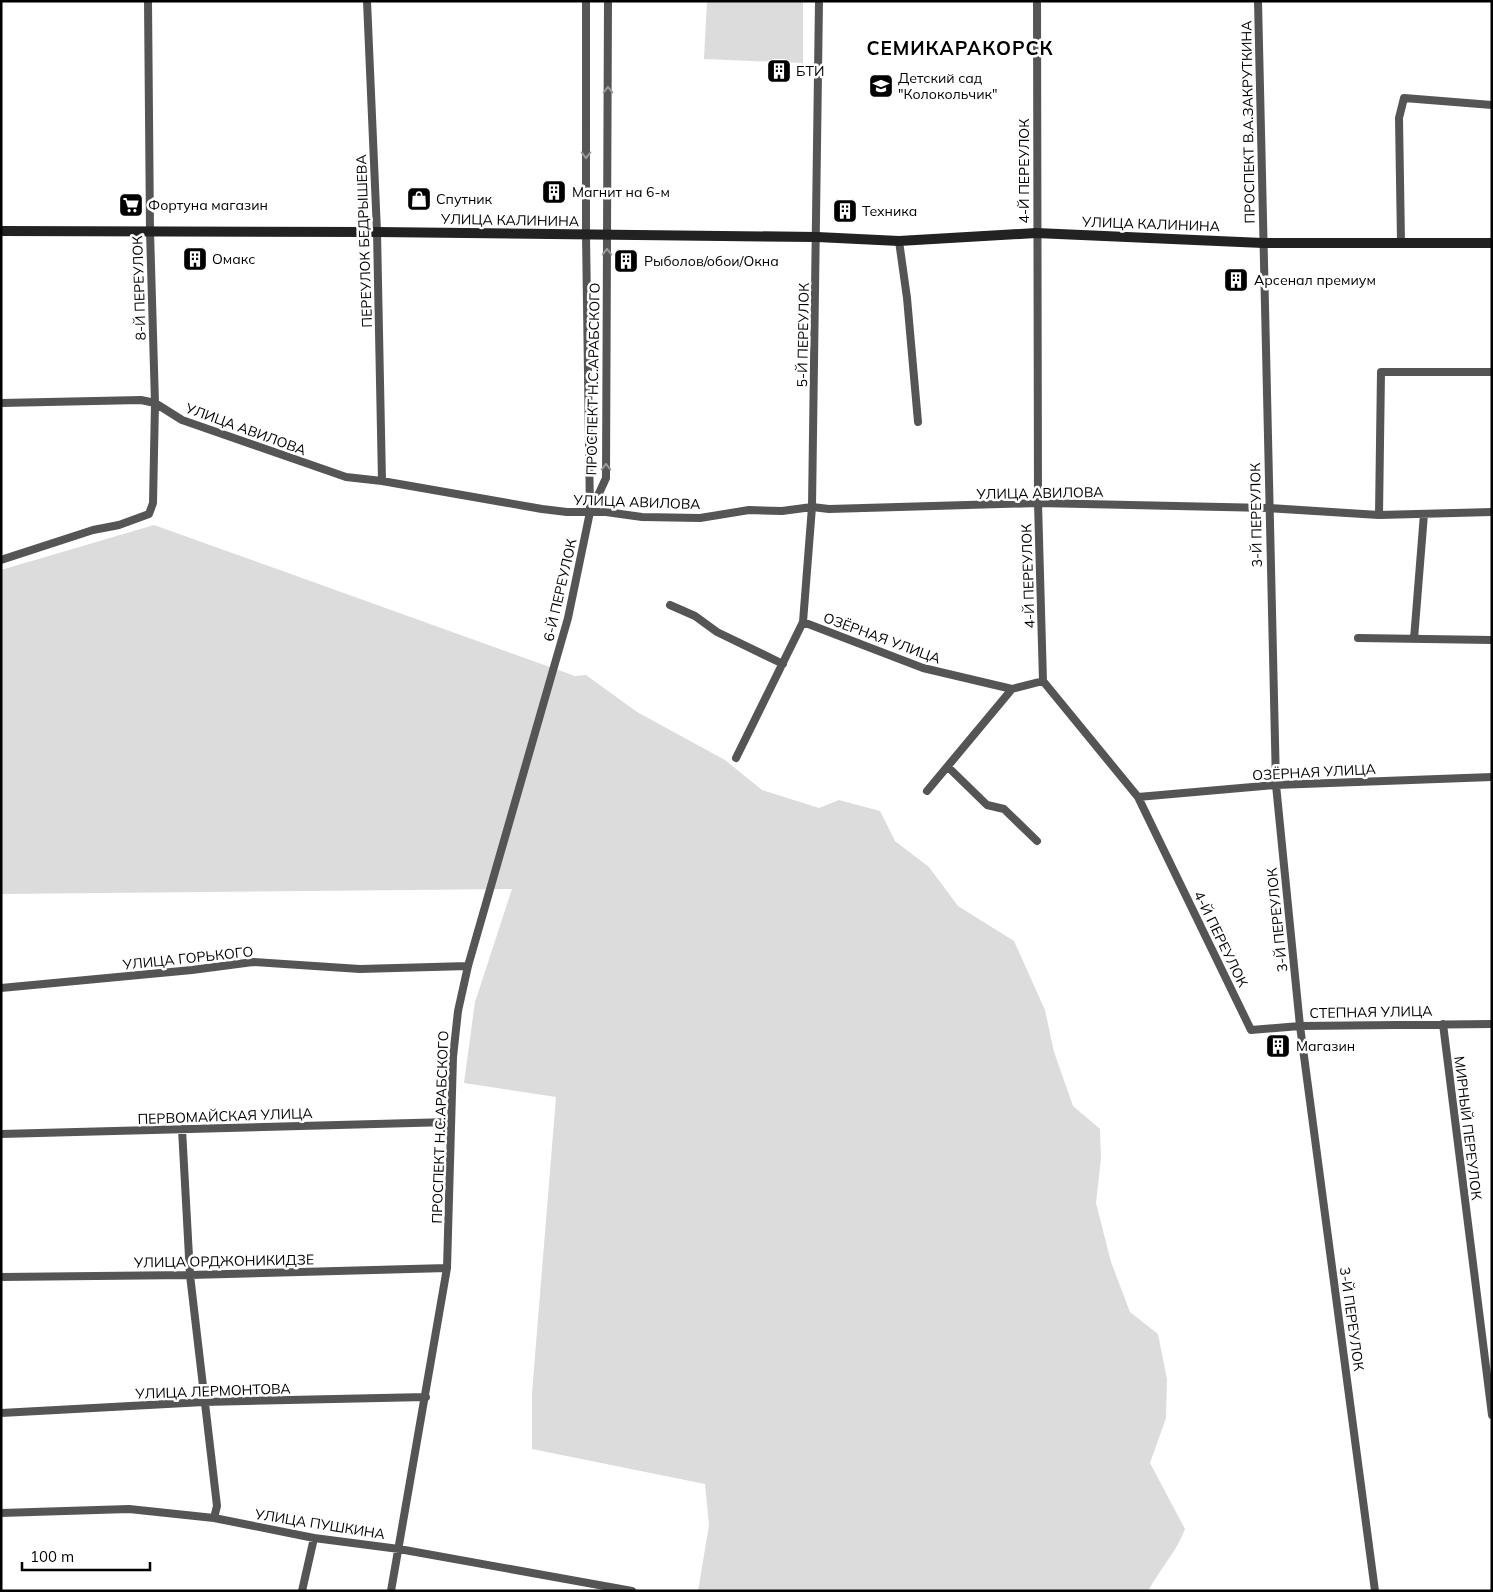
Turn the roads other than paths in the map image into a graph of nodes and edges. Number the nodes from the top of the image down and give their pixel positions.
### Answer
1 (148, 1) edge
2 (368, 1) edge
3 (586, 1) edge
4 (608, 1) edge
5 (819, 1) edge
6 (1037, 1) edge
7 (1258, 1) edge
8 (1492, 105) edge
9 (1, 231) edge
10 (150, 231) junction
11 (377, 232) junction
12 (1036, 233) junction
13 (586, 235) junction
14 (607, 235) junction
15 (817, 237) junction
16 (899, 241) junction
17 (1401, 242) junction
18 (1263, 243) junction
19 (1492, 243) edge
20 (1492, 372) edge
21 (1, 403) edge
22 (155, 403) junction
23 (918, 422) dead end
24 (382, 481) junction
25 (1038, 503) junction
26 (812, 507) junction
27 (1268, 508) junction
28 (590, 512) junction
29 (1492, 512) edge
30 (1424, 514) junction
31 (1379, 515) junction
32 (1, 560) edge
33 (670, 605) dead end
34 (803, 622) junction
35 (1358, 638) dead end
36 (1414, 639) junction
37 (1492, 640) edge
38 (782, 664) junction
39 (552, 673) joint
40 (1043, 681) junction
41 (1012, 689) junction
42 (736, 758) dead end
43 (948, 767) junction
44 (1492, 777) edge
45 (1276, 785) junction
46 (927, 792) dead end
47 (1138, 797) junction
48 (1037, 841) dead end
49 (468, 966) junction
50 (1, 988) edge
51 (1443, 1024) junction
52 (1492, 1024) edge
53 (1300, 1026) junction
54 (1251, 1030) joint
55 (450, 1122) junction
56 (182, 1130) junction
57 (1, 1134) edge
58 (447, 1268) junction
59 (190, 1275) junction
60 (1, 1276) edge
61 (426, 1397) junction
62 (204, 1402) junction
63 (1, 1413) edge
64 (1492, 1415) edge
65 (1, 1513) edge
66 (214, 1518) junction
67 (314, 1538) junction
68 (399, 1549) junction
69 (302, 1591) edge
70 (391, 1591) edge
71 (632, 1591) edge
72 (1375, 1591) edge

1 - 10 street, 8-Й ПЕРЕУЛОК
2 - 11 street, ПЕРЕУЛОК БЕДРЫШЕВА
3 -> 13 street, ПРОСПЕКТ Н.С.АРАБСКОГО
14 -> 4 street, ПРОСПЕКТ Н.С.АРАБСКОГО
5 - 15 street, 5-Й ПЕРЕУЛОК
6 - 12 street, 4-Й ПЕРЕУЛОК
7 - 18 street, ПРОСПЕКТ В.А.ЗАКРУТКИНА
8 - 17 street
9 - 10 main road, УЛИЦА КАЛИНИНА
10 - 11 main road, УЛИЦА КАЛИНИНА
10 - 22 street, 8-Й ПЕРЕУЛОК
11 - 13 main road, УЛИЦА КАЛИНИНА
11 - 24 street, ПЕРЕУЛОК БЕДРЫШЕВА
12 - 16 main road, УЛИЦА КАЛИНИНА
12 - 18 main road, УЛИЦА КАЛИНИНА
12 - 25 street, 4-Й ПЕРЕУЛОК
13 - 14 main road, УЛИЦА КАЛИНИНА
13 - 28 street, ПРОСПЕКТ Н.С.АРАБСКОГО
14 - 15 main road, УЛИЦА КАЛИНИНА
28 -> 14 street, ПРОСПЕКТ Н.С.АРАБСКОГО
15 - 16 main road, УЛИЦА КАЛИНИНА
15 - 26 street, 5-Й ПЕРЕУЛОК
16 - 23 street
17 - 18 main road, УЛИЦА КАЛИНИНА
17 - 19 main road, УЛИЦА КАЛИНИНА
18 - 27 street, 3-Й ПЕРЕУЛОК
20 - 31 street
21 - 22 street, УЛИЦА АВИЛОВА
22 - 24 street, УЛИЦА АВИЛОВА
22 - 32 street, 8-Й ПЕРЕУЛОК
24 - 28 street, УЛИЦА АВИЛОВА
25 - 26 street, УЛИЦА АВИЛОВА
25 - 27 street, УЛИЦА АВИЛОВА
25 - 40 street, 4-Й ПЕРЕУЛОК
26 - 28 street, УЛИЦА АВИЛОВА
26 - 34 street, 5-Й ПЕРЕУЛОК
27 - 31 street, УЛИЦА АВИЛОВА
27 - 45 street, 3-Й ПЕРЕУЛОК
28 - 39 street, 6-Й ПЕРЕУЛОК
29 - 30 street, УЛИЦА АВИЛОВА
30 - 31 street, УЛИЦА АВИЛОВА
30 - 36 street
33 - 38 street
34 - 38 street, 5-Й ПЕРЕУЛОК
34 - 41 street, ОЗЁРНАЯ УЛИЦА
35 - 36 street
36 - 37 street
38 - 42 street, 5-Й ПЕРЕУЛОК
39 - 49 street, ПРОСПЕКТ Н.С.АРАБСКОГО
40 - 41 street
40 - 47 street, 4-Й ПЕРЕУЛОК
41 - 43 street
43 - 46 street
43 - 48 street
44 - 45 street, ОЗЁРНАЯ УЛИЦА
45 - 47 street, ОЗЁРНАЯ УЛИЦА
45 - 53 street, 3-Й ПЕРЕУЛОК
47 - 54 street, 4-Й ПЕРЕУЛОК
49 - 50 street, УЛИЦА ГОРЬКОГО
49 - 55 street, ПРОСПЕКТ Н.С.АРАБСКОГО
51 - 52 street, СТЕПНАЯ УЛИЦА
51 - 53 street, СТЕПНАЯ УЛИЦА
51 - 64 street, МИРНЫЙ ПЕРЕУЛОК
53 - 54 street, СТЕПНАЯ УЛИЦА
53 - 72 street, 3-Й ПЕРЕУЛОК
55 - 56 street, ПЕРВОМАЙСКАЯ УЛИЦА
55 - 58 street, ПРОСПЕКТ Н.С.АРАБСКОГО
56 - 57 street, ПЕРВОМАЙСКАЯ УЛИЦА
56 - 59 street
58 - 59 street, УЛИЦА ОРДЖОНИКИДЗЕ
58 - 61 street, ПРОСПЕКТ Н.С.АРАБСКОГО
59 - 60 street, УЛИЦА ОРДЖОНИКИДЗЕ
59 - 62 street
61 - 62 street, УЛИЦА ЛЕРМОНТОВА
61 - 68 street, ПРОСПЕКТ Н.С.АРАБСКОГО
62 - 63 street, УЛИЦА ЛЕРМОНТОВА
62 - 66 street
65 - 66 street, УЛИЦА ПУШКИНА
66 - 67 street, УЛИЦА ПУШКИНА
67 - 68 street, УЛИЦА ПУШКИНА
67 - 69 street
68 - 70 street, ПРОСПЕКТ Н.С.АРАБСКОГО
68 - 71 street, УЛИЦА ПУШКИНА

